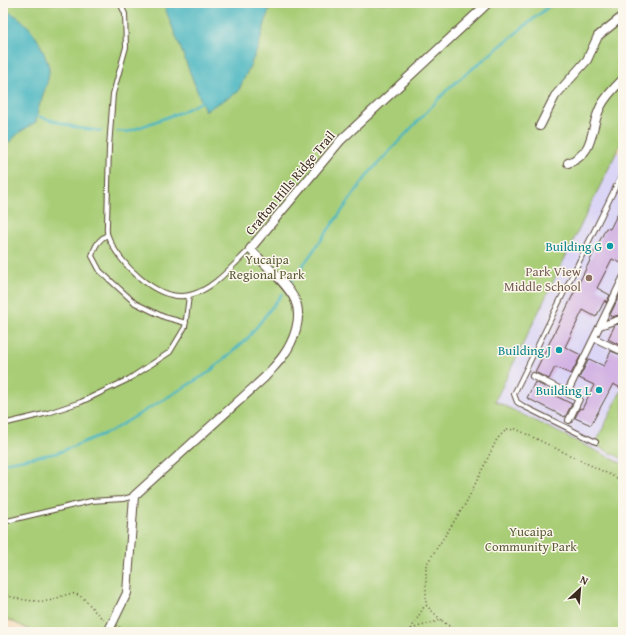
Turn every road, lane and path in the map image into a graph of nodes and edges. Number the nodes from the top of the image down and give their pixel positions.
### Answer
1 (120, 3) edge
2 (488, 3) edge
3 (623, 16) edge
4 (623, 79) edge
5 (540, 126) dead end
6 (568, 163) dead end
7 (623, 172) edge
8 (107, 235) junction
9 (250, 249) junction
10 (623, 278) edge
11 (189, 296) junction
12 (623, 318) edge
13 (186, 323) junction
14 (600, 326) junction
15 (594, 338) junction
16 (623, 352) edge
17 (533, 376) dead end
18 (567, 393) junction
19 (569, 420) dead end
20 (4, 423) edge
21 (596, 442) dead end
22 (623, 481) edge
23 (134, 496) junction
24 (3, 522) edge
25 (3, 594) edge
26 (426, 604) junction
27 (441, 620) junction
28 (112, 624) junction
29 (411, 629) junction
30 (108, 632) edge
31 (128, 632) edge
32 (409, 632) edge
33 (457, 632) edge

1 - 8 lane
2 - 9 street, Crafton Hills Ridge Trail
3 - 5 street
4 - 6 street
7 - 21 lane
8 - 11 lane
8 - 13 lane
9 - 11 lane
9 - 23 street, Crafton Hills Ridge Trail
10 - 14 street
11 - 13 lane
12 - 14 street
13 - 20 lane
14 - 15 street
15 - 16 street
15 - 18 street
17 - 18 street
18 - 19 street
22 - 26 path
23 - 24 lane
23 - 28 street
25 - 28 path
26 - 27 path
26 - 29 path
27 - 29 path
27 - 33 path
28 - 30 street
28 - 31 path
29 - 32 path

